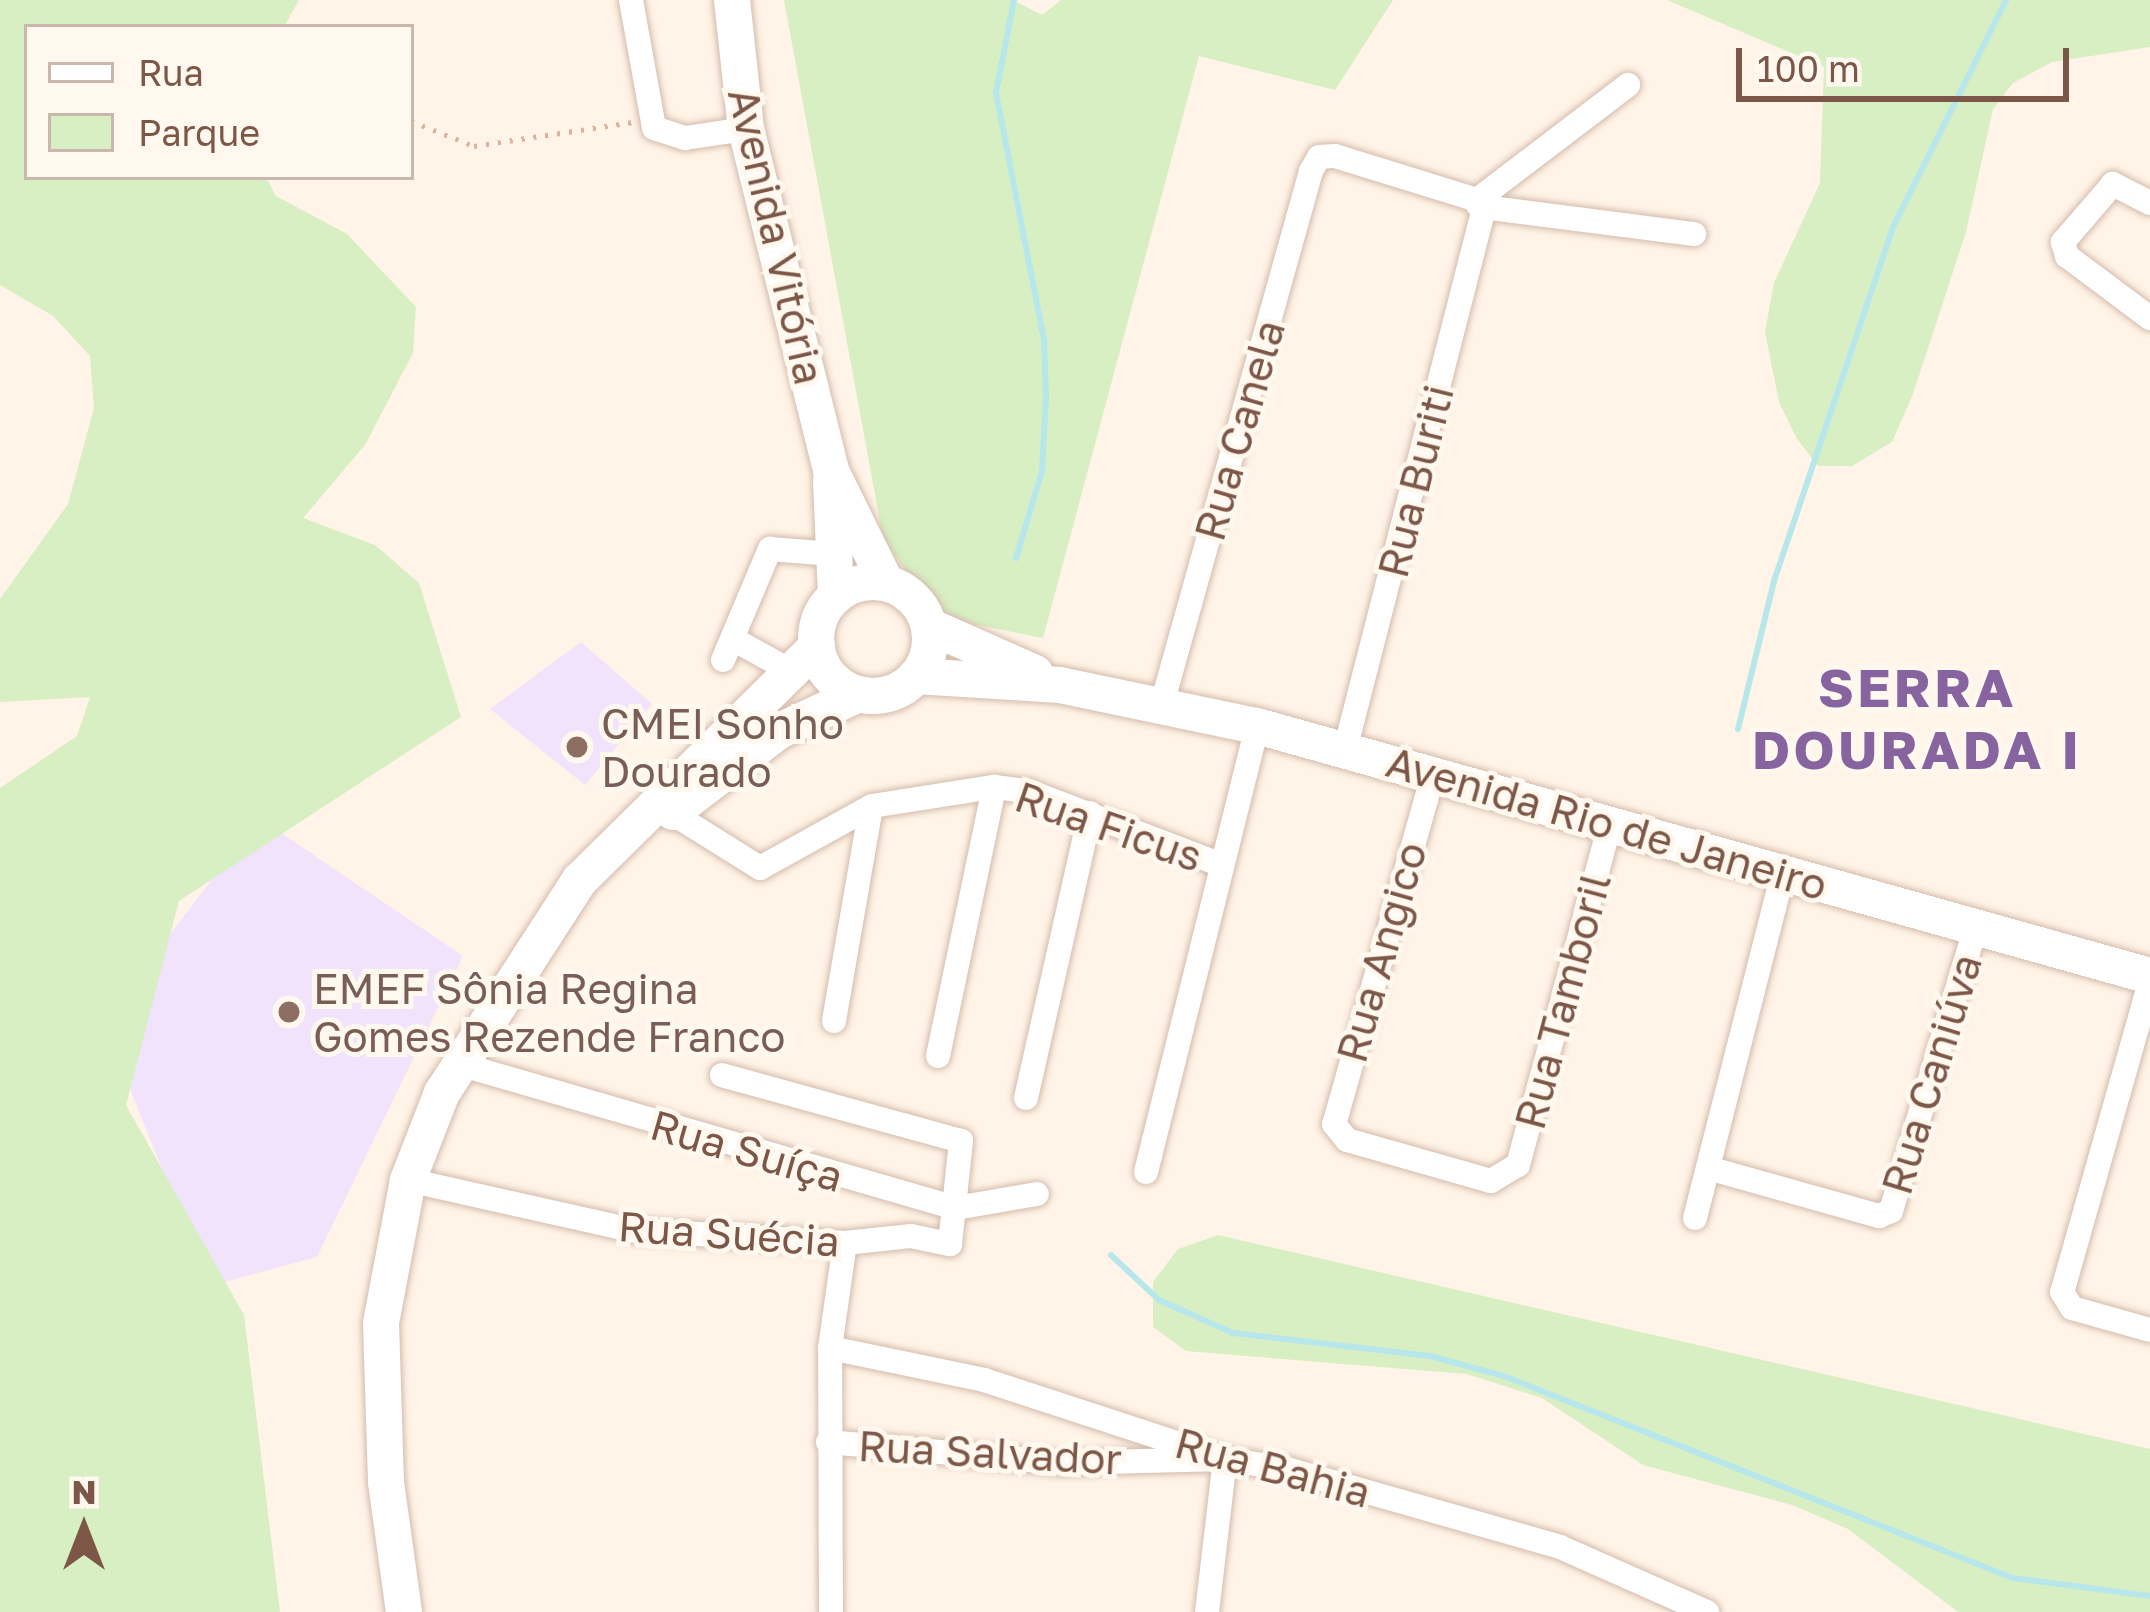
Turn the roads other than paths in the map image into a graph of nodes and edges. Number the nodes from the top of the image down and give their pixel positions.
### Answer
1 (631, 0) edge
2 (731, 0) edge
3 (1628, 85) dead end
4 (746, 129) junction
5 (2150, 203) edge
6 (1481, 206) junction
7 (1694, 234) dead end
8 (2150, 318) edge
9 (831, 471) junction
10 (833, 554) junction
11 (886, 583) junction
12 (836, 595) junction
13 (929, 626) junction
14 (803, 658) junction
15 (916, 676) junction
16 (1060, 685) junction
17 (859, 694) junction
18 (1162, 704) junction
19 (1257, 726) junction
20 (1345, 750) junction
21 (1433, 775) junction
22 (994, 787) junction
23 (871, 807) junction
24 (672, 813) junction
25 (1090, 813) junction
26 (1610, 824) junction
27 (1222, 865) junction
28 (1784, 872) junction
29 (1976, 926) junction
30 (550, 931) junction
31 (2150, 979) edge
32 (834, 1021) dead end
33 (938, 1057) dead end
34 (459, 1064) junction
35 (722, 1075) dead end
36 (1026, 1098) dead end
37 (1708, 1168) junction
38 (1146, 1172) dead end
39 (1510, 1176) joint
40 (408, 1180) junction
41 (1037, 1194) dead end
42 (956, 1208) junction
43 (1695, 1218) dead end
44 (845, 1243) junction
45 (2150, 1330) edge
46 (830, 1348) junction
47 (828, 1442) junction
48 (1225, 1459) junction
49 (404, 1612) edge
50 (831, 1612) edge
51 (1207, 1612) edge
52 (1707, 1612) edge

1 - 4 street
2 - 4 street, Avenida Vitória
3 - 6 street
4 - 9 street, Avenida Vitória
5 - 8 street
6 - 7 street
6 - 18 street, Rua Canela
6 - 20 street, Rua Buriti
9 - 10 street, Avenida Vitória
9 - 11 street, Avenida Vitória
10 - 12 street, Avenida Vitória
10 - 14 street
11 - 12 street
11 - 13 street
12 - 14 street
13 - 15 street
13 - 16 street, Avenida Rio de Janeiro
14 - 17 street
14 - 30 street
15 - 16 street, Avenida Rio de Janeiro
15 - 17 street
16 - 18 street, Avenida Rio de Janeiro
17 - 24 street
18 - 19 street, Avenida Rio de Janeiro
19 - 20 street, Avenida Rio de Janeiro
19 - 27 street
20 - 21 street, Avenida Rio de Janeiro
21 - 26 street, Avenida Rio de Janeiro
21 - 39 street, Rua Angico
22 - 23 street, Rua Ficus
22 - 25 street, Rua Ficus
22 - 33 street
23 - 24 street, Rua Ficus
23 - 32 street
24 - 30 street
25 - 27 street, Rua Ficus
25 - 36 street
26 - 28 street, Avenida Rio de Janeiro
26 - 39 street, Rua Tamboril
27 - 38 street
28 - 29 street, Avenida Rio de Janeiro
28 - 37 street
29 - 31 street, Avenida Rio de Janeiro
29 - 37 street, Rua Caniúva
30 - 34 street
31 - 45 street
34 - 40 street
34 - 42 street, Rua Suíça
35 - 42 street
37 - 43 street
40 - 44 street, Rua Suécia
40 - 49 street
41 - 42 street, Rua Suíça
42 - 44 street, Rua Suécia
44 - 46 street
46 - 47 street
46 - 48 street, Rua Bahia
47 - 48 street, Rua Salvador
47 - 50 street
48 - 51 street
48 - 52 street, Rua Bahia

